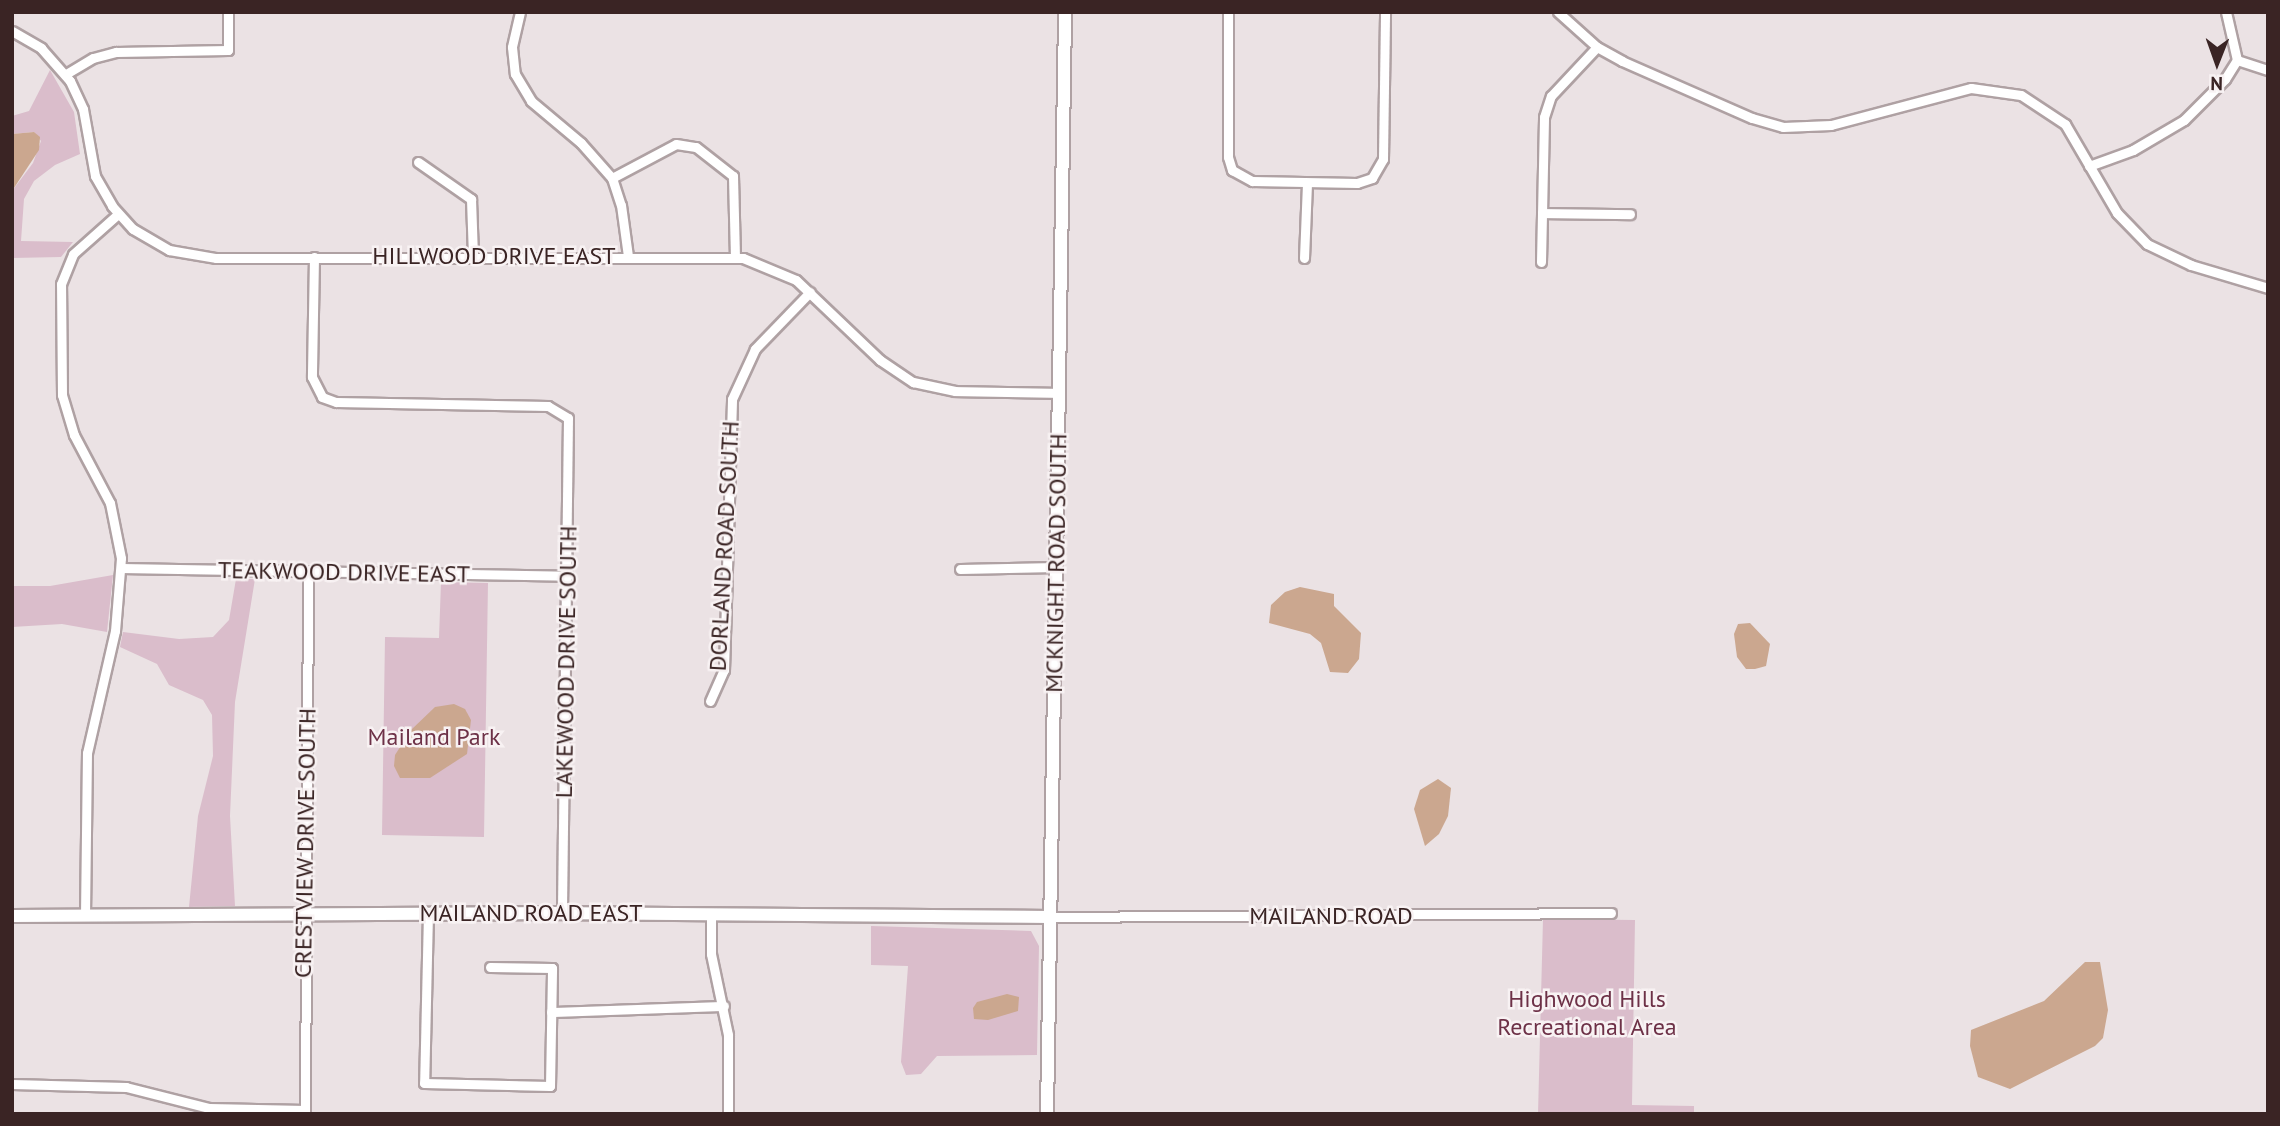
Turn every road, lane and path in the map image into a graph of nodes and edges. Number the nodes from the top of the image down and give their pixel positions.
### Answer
1 (228, 12) edge
2 (520, 12) edge
3 (1065, 12) edge
4 (1228, 12) edge
5 (1385, 12) edge
6 (1558, 12) edge
7 (2226, 12) edge
8 (12, 31) edge
9 (1597, 47) junction
10 (2236, 60) junction
11 (2268, 70) edge
12 (66, 74) junction
13 (418, 162) dead end
14 (2090, 166) junction
15 (611, 178) junction
16 (1307, 183) junction
17 (1542, 213) junction
18 (118, 214) junction
19 (1630, 214) dead end
20 (628, 256) junction
21 (735, 256) junction
22 (314, 257) junction
23 (473, 257) junction
24 (1304, 258) dead end
25 (1541, 262) dead end
26 (2268, 288) edge
27 (810, 292) junction
28 (1059, 393) junction
29 (1056, 567) junction
30 (121, 568) junction
31 (960, 569) dead end
32 (308, 572) junction
33 (568, 576) junction
34 (710, 701) dead end
35 (562, 913) junction
36 (1611, 913) dead end
37 (303, 914) junction
38 (428, 914) junction
39 (710, 914) junction
40 (12, 916) edge
41 (85, 916) junction
42 (1050, 917) junction
43 (490, 967) dead end
44 (724, 1006) junction
45 (551, 1012) junction
46 (12, 1084) edge
47 (305, 1112) edge
48 (729, 1114) edge
49 (1047, 1114) edge

1 - 12 street
2 - 15 street
3 - 28 street, MCKNIGHT ROAD SOUTH
4 - 16 street
5 - 16 street
6 - 9 street
7 - 10 street
8 - 12 street, HILLWOOD DRIVE EAST
9 - 14 street
9 - 17 street
10 - 11 street
10 - 14 street
12 - 18 street, HILLWOOD DRIVE EAST
13 - 23 street
14 - 26 street
15 - 20 street
15 - 21 street
16 - 24 street
17 - 19 street
17 - 25 street
18 - 22 street, HILLWOOD DRIVE EAST
18 - 30 street
20 - 21 street, HILLWOOD DRIVE EAST
20 - 23 street, HILLWOOD DRIVE EAST
21 - 27 street, HILLWOOD DRIVE EAST
22 - 23 street, HILLWOOD DRIVE EAST
22 - 33 street, LAKEWOOD DRIVE SOUTH
27 - 28 street, HILLWOOD DRIVE EAST
27 - 34 street, DORLAND ROAD SOUTH
28 - 29 street, MCKNIGHT ROAD SOUTH
29 - 31 street
29 - 42 street, MCKNIGHT ROAD SOUTH
30 - 32 street, TEAKWOOD DRIVE EAST
30 - 41 street
32 - 33 street, TEAKWOOD DRIVE EAST
32 - 37 street, CRESTVIEW DRIVE SOUTH
33 - 35 street, LAKEWOOD DRIVE SOUTH
35 - 38 street, MAILAND ROAD EAST
35 - 39 street, MAILAND ROAD EAST
36 - 42 street, MAILAND ROAD
37 - 38 street, MAILAND ROAD EAST
37 - 41 street, MAILAND ROAD EAST
37 - 47 street, CRESTVIEW DRIVE SOUTH
38 - 45 street
39 - 42 street, MAILAND ROAD EAST
39 - 44 street
40 - 41 street, MAILAND ROAD EAST
42 - 49 street, MCKNIGHT ROAD SOUTH
43 - 45 street
44 - 45 street
44 - 48 street
46 - 47 street

